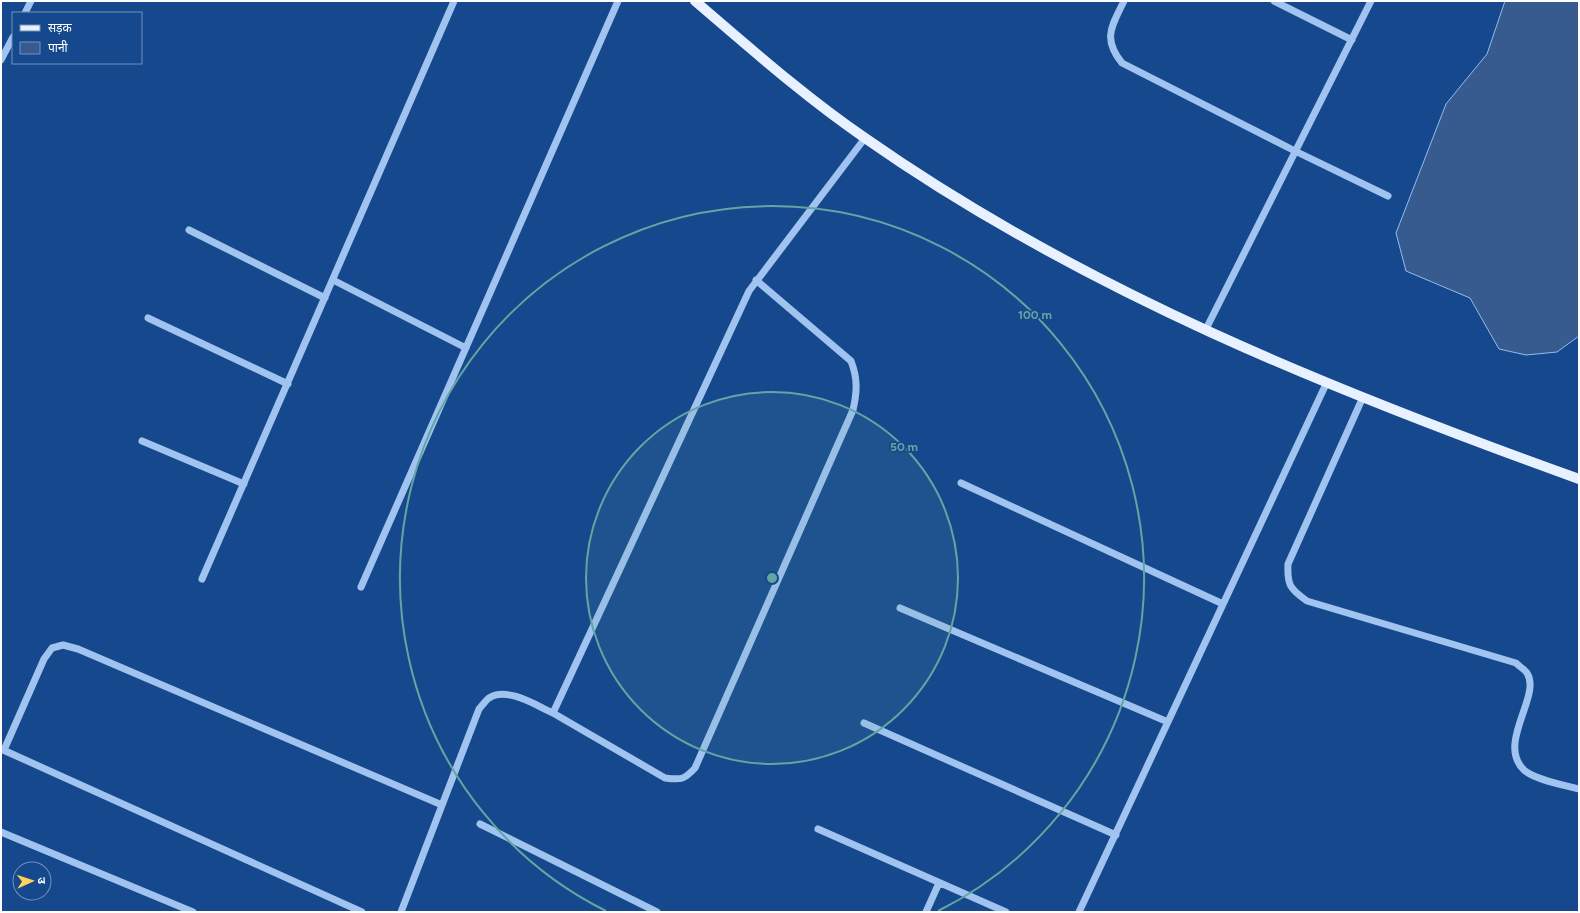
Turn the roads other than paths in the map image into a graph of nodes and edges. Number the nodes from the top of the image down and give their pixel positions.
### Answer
1 (31, 1) edge
2 (454, 1) edge
3 (618, 1) edge
4 (695, 1) edge
5 (1124, 1) edge
6 (1274, 1) edge
7 (1372, 1) edge
8 (26, 12) edge
9 (12, 39) edge
10 (1352, 40) junction
11 (1, 60) edge
12 (864, 138) junction
13 (1295, 151) junction
14 (1388, 196) dead end
15 (189, 230) dead end
16 (333, 280) junction
17 (756, 280) junction
18 (325, 298) junction
19 (148, 318) dead end
20 (1206, 329) junction
21 (466, 348) junction
22 (1327, 382) junction
23 (288, 384) junction
24 (1363, 397) junction
25 (142, 441) dead end
26 (1579, 479) edge
27 (961, 483) dead end
28 (244, 484) junction
29 (202, 579) dead end
30 (361, 587) dead end
31 (1223, 604) junction
32 (900, 608) dead end
33 (553, 713) junction
34 (1168, 722) junction
35 (864, 723) dead end
36 (2, 749) edge
37 (1579, 789) edge
38 (442, 805) junction
39 (480, 824) dead end
40 (818, 829) dead end
41 (1, 832) edge
42 (1116, 835) junction
43 (939, 883) junction
44 (193, 912) edge
45 (362, 912) edge
46 (401, 912) edge
47 (657, 912) edge
48 (926, 912) edge
49 (1006, 912) edge
50 (1079, 912) edge

1 - 8 street
2 - 16 street
3 - 21 street
4 - 12 main road
5 - 13 street
6 - 10 street
7 - 10 street
9 - 11 street
10 - 13 street
12 - 17 street
12 - 20 main road
13 - 14 street
13 - 20 street
15 - 18 street
16 - 18 street
16 - 21 street
17 - 33 street
17 - 33 street
18 - 23 street
19 - 23 street
20 - 22 main road
21 - 30 street
22 - 24 main road
22 - 31 street
23 - 28 street
24 - 26 main road
24 - 37 street
25 - 28 street
27 - 31 street
28 - 29 street
31 - 34 street
32 - 34 street
33 - 38 street
34 - 42 street
35 - 42 street
36 - 38 street
36 - 45 street
38 - 46 street
39 - 47 street
40 - 43 street
41 - 44 street
42 - 50 street
43 - 48 street
43 - 49 street

